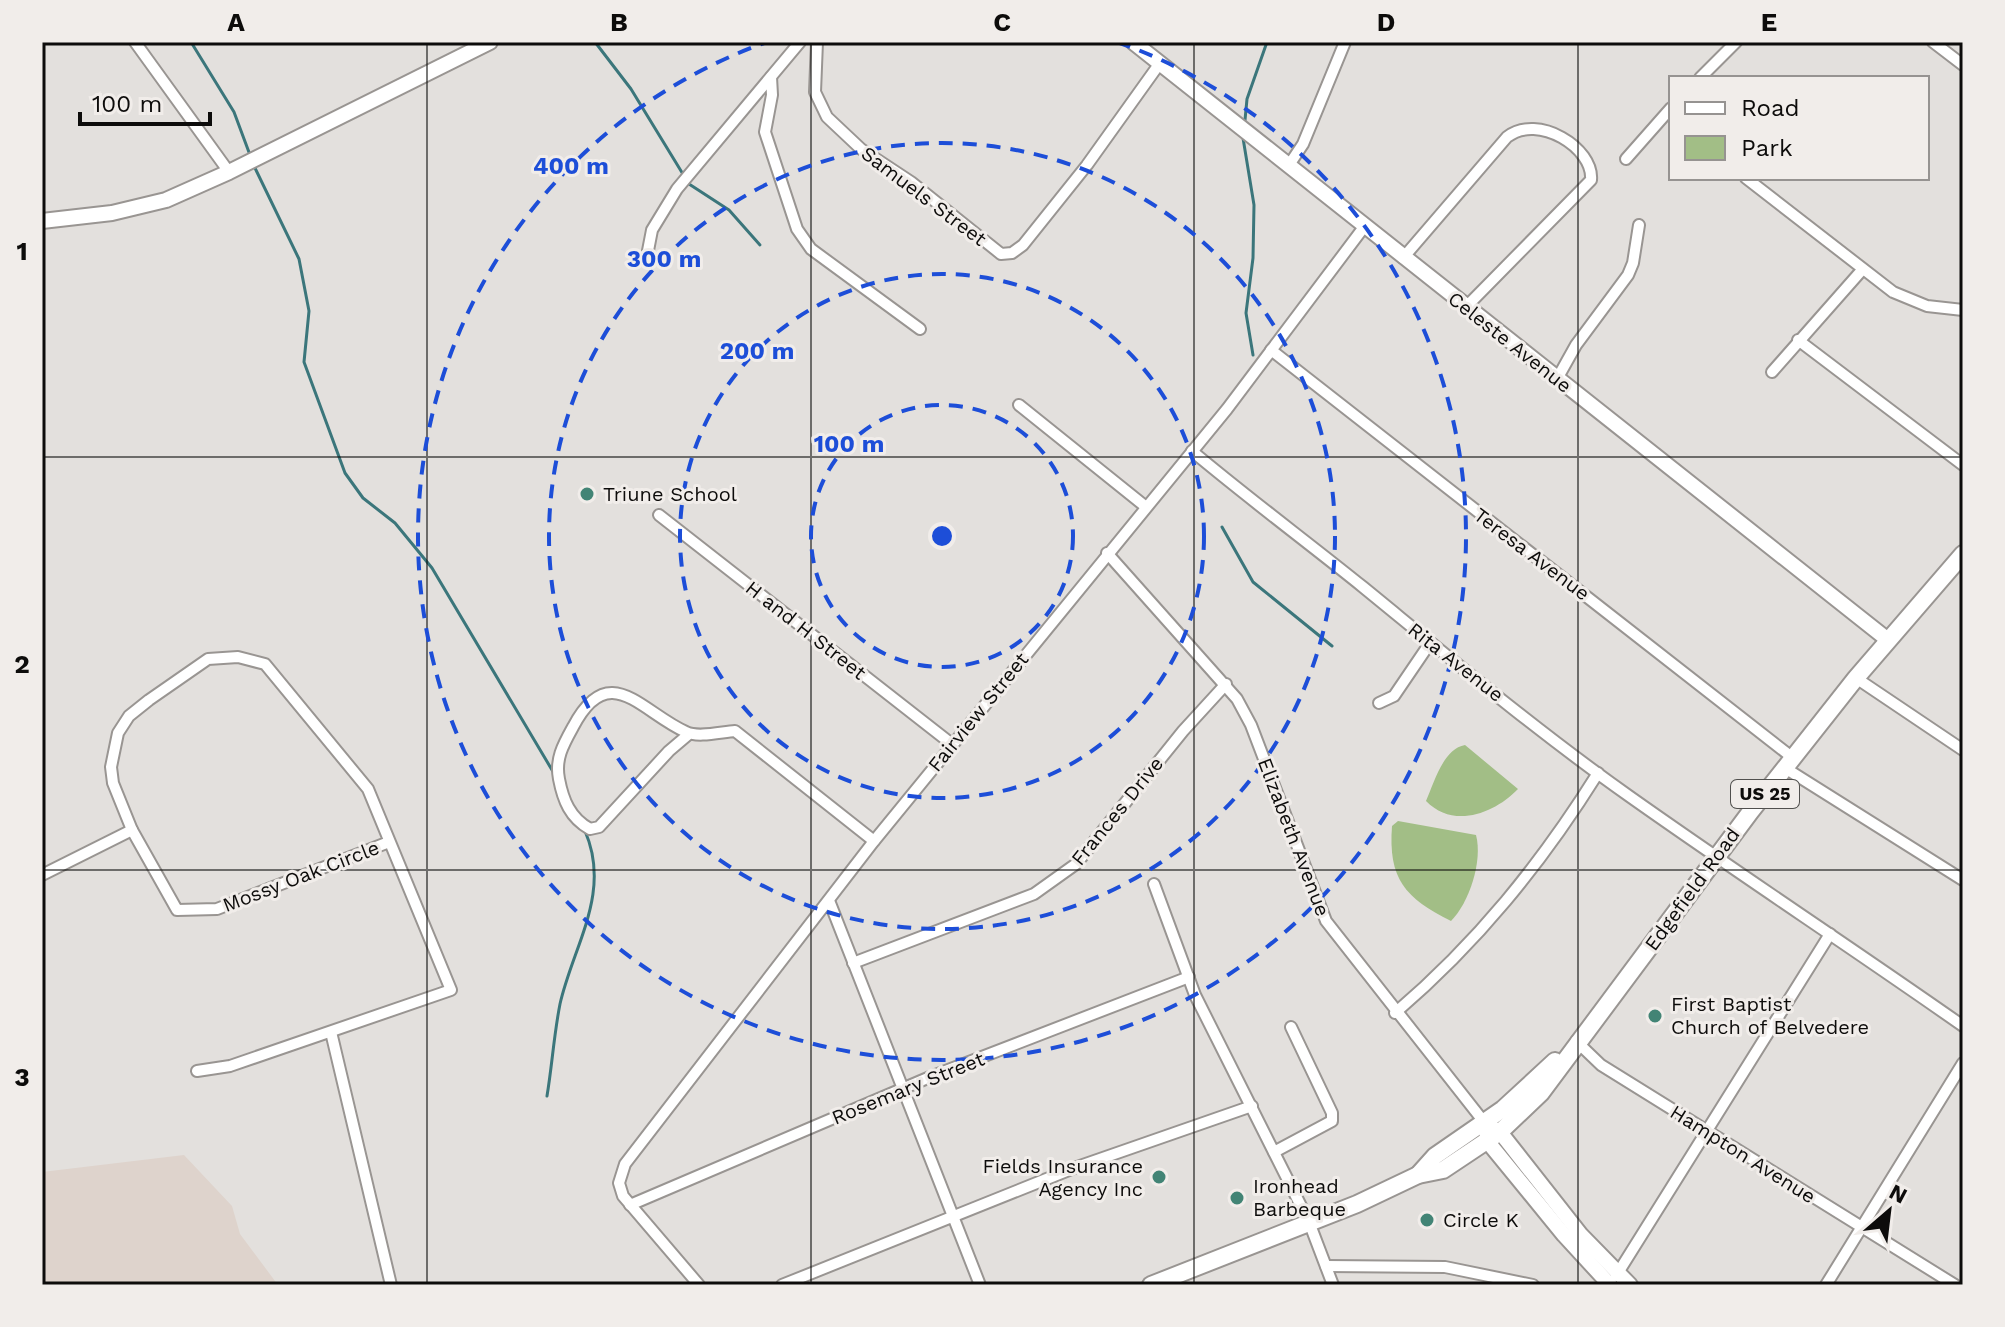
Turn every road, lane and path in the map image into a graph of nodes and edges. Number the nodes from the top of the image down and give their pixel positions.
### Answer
1 (135, 42) edge
2 (490, 42) edge
3 (800, 42) edge
4 (817, 42) edge
5 (1133, 42) edge
6 (1345, 42) edge
7 (1736, 42) edge
8 (1933, 42) edge
9 (1160, 63) junction
10 (1963, 65) edge
11 (1702, 76) edge
12 (771, 77) junction
13 (1669, 114) edge
14 (1626, 159) dead end
15 (1289, 165) junction
16 (229, 172) junction
17 (1749, 180) edge
18 (42, 221) edge
19 (1639, 225) dead end
20 (1364, 227) junction
21 (1403, 258) junction
22 (646, 261) dead end
23 (1862, 270) junction
24 (1466, 307) junction
25 (1963, 310) edge
26 (920, 329) dead end
27 (1798, 340) junction
28 (1271, 350) junction
29 (1772, 372) dead end
30 (1557, 379) junction
31 (1019, 405) dead end
32 (1192, 451) junction
33 (1963, 465) edge
34 (1146, 507) junction
35 (659, 515) dead end
36 (1107, 553) junction
37 (1963, 554) edge
38 (1888, 640) junction
39 (1430, 643) junction
40 (1856, 678) junction
41 (1226, 684) junction
42 (1379, 703) dead end
43 (689, 734) junction
44 (953, 745) junction
45 (1963, 750) edge
46 (1789, 763) junction
47 (1598, 773) junction
48 (132, 830) junction
49 (874, 841) junction
50 (389, 842) junction
51 (1722, 859) junction
52 (42, 875) edge
53 (1963, 880) edge
54 (1154, 884) dead end
55 (830, 903) junction
56 (1830, 934) junction
57 (853, 963) junction
58 (1189, 977) junction
59 (1395, 1013) junction
60 (1963, 1026) edge
61 (1291, 1027) dead end
62 (331, 1032) junction
63 (1576, 1041) junction
64 (1963, 1063) edge
65 (197, 1071) dead end
66 (904, 1088) junction
67 (1252, 1106) junction
68 (1484, 1122) junction
69 (1708, 1132) junction
70 (1494, 1137) junction
71 (1274, 1152) junction
72 (1418, 1175) junction
73 (630, 1205) junction
74 (955, 1216) junction
75 (1309, 1222) junction
76 (1864, 1229) junction
77 (1326, 1266) junction
78 (1613, 1281) edge
79 (391, 1285) edge
80 (699, 1285) edge
81 (782, 1285) edge
82 (980, 1285) edge
83 (1151, 1285) edge
84 (1333, 1285) edge
85 (1533, 1285) edge
86 (1630, 1285) edge
87 (1826, 1285) edge
88 (1955, 1285) edge

1 - 16 street
2 - 16 street
3 - 12 street
4 - 9 street, Samuels Street
5 - 9 street, Celeste Avenue
6 - 15 street
7 - 11 street
8 - 10 street
9 - 15 street, Celeste Avenue
12 - 22 street
12 - 26 street
13 - 14 street
15 - 20 street, Celeste Avenue
16 - 18 street
17 - 23 street
19 - 30 street
20 - 21 street, Celeste Avenue
20 - 28 street, Fairview Street
21 - 24 street, Celeste Avenue
21 - 24 street
23 - 25 street
23 - 27 street
24 - 30 street, Celeste Avenue
27 - 29 street
27 - 33 street
28 - 32 street, Fairview Street
28 - 46 street, Teresa Avenue
30 - 38 street, Celeste Avenue
31 - 34 street
32 - 34 street, Fairview Street
32 - 39 street, Rita Avenue
34 - 36 street, Fairview Street
35 - 44 street, H and H Street
36 - 41 street, Elizabeth Avenue
36 - 44 street, Fairview Street
37 - 38 main road, Edgefield Road / US 25
38 - 40 main road, Edgefield Road / US 25
39 - 42 street
39 - 47 street, Rita Avenue
40 - 45 street
40 - 46 main road, Edgefield Road / US 25
41 - 57 street, Frances Drive
41 - 59 street, Elizabeth Avenue
43 - 43 street
43 - 49 street
44 - 49 street, Fairview Street
46 - 51 main road, Edgefield Road / US 25
46 - 53 street, Teresa Avenue
47 - 51 street, Rita Avenue
47 - 59 street
48 - 50 street, Mossy Oak Circle
48 - 50 street, Mossy Oak Circle
48 - 52 street
49 - 55 street, Fairview Street
50 - 62 street, Mossy Oak Circle
51 - 56 street, Rita Avenue
51 - 63 main road, Edgefield Road / US 25
54 - 58 street
55 - 57 street
55 - 73 street, Fairview Street
56 - 60 street, Rita Avenue
56 - 69 street
57 - 66 street
58 - 66 street, Rosemary Street
58 - 67 street
59 - 68 street, Elizabeth Avenue
61 - 71 street
62 - 65 street
62 - 79 street
63 - 68 main road, Edgefield Road / US 25
63 - 69 street, Hampton Avenue
63 - 70 main road, Edgefield Road / US 25
64 - 76 street
66 - 73 street, Rosemary Street
66 - 74 street
67 - 71 street
67 - 74 street
68 - 70 street
68 - 72 main road, Edgefield Road / US 25
69 - 76 street, Hampton Avenue
69 - 78 street
70 - 72 main road, Edgefield Road / US 25
70 - 78 street
71 - 75 street
72 - 75 main road, Edgefield Road / US 25
73 - 80 street
74 - 81 street
74 - 82 street
75 - 77 street
75 - 83 main road, Edgefield Road / US 25
76 - 87 street
76 - 88 street, Hampton Avenue
77 - 84 street
77 - 85 street
78 - 86 street

